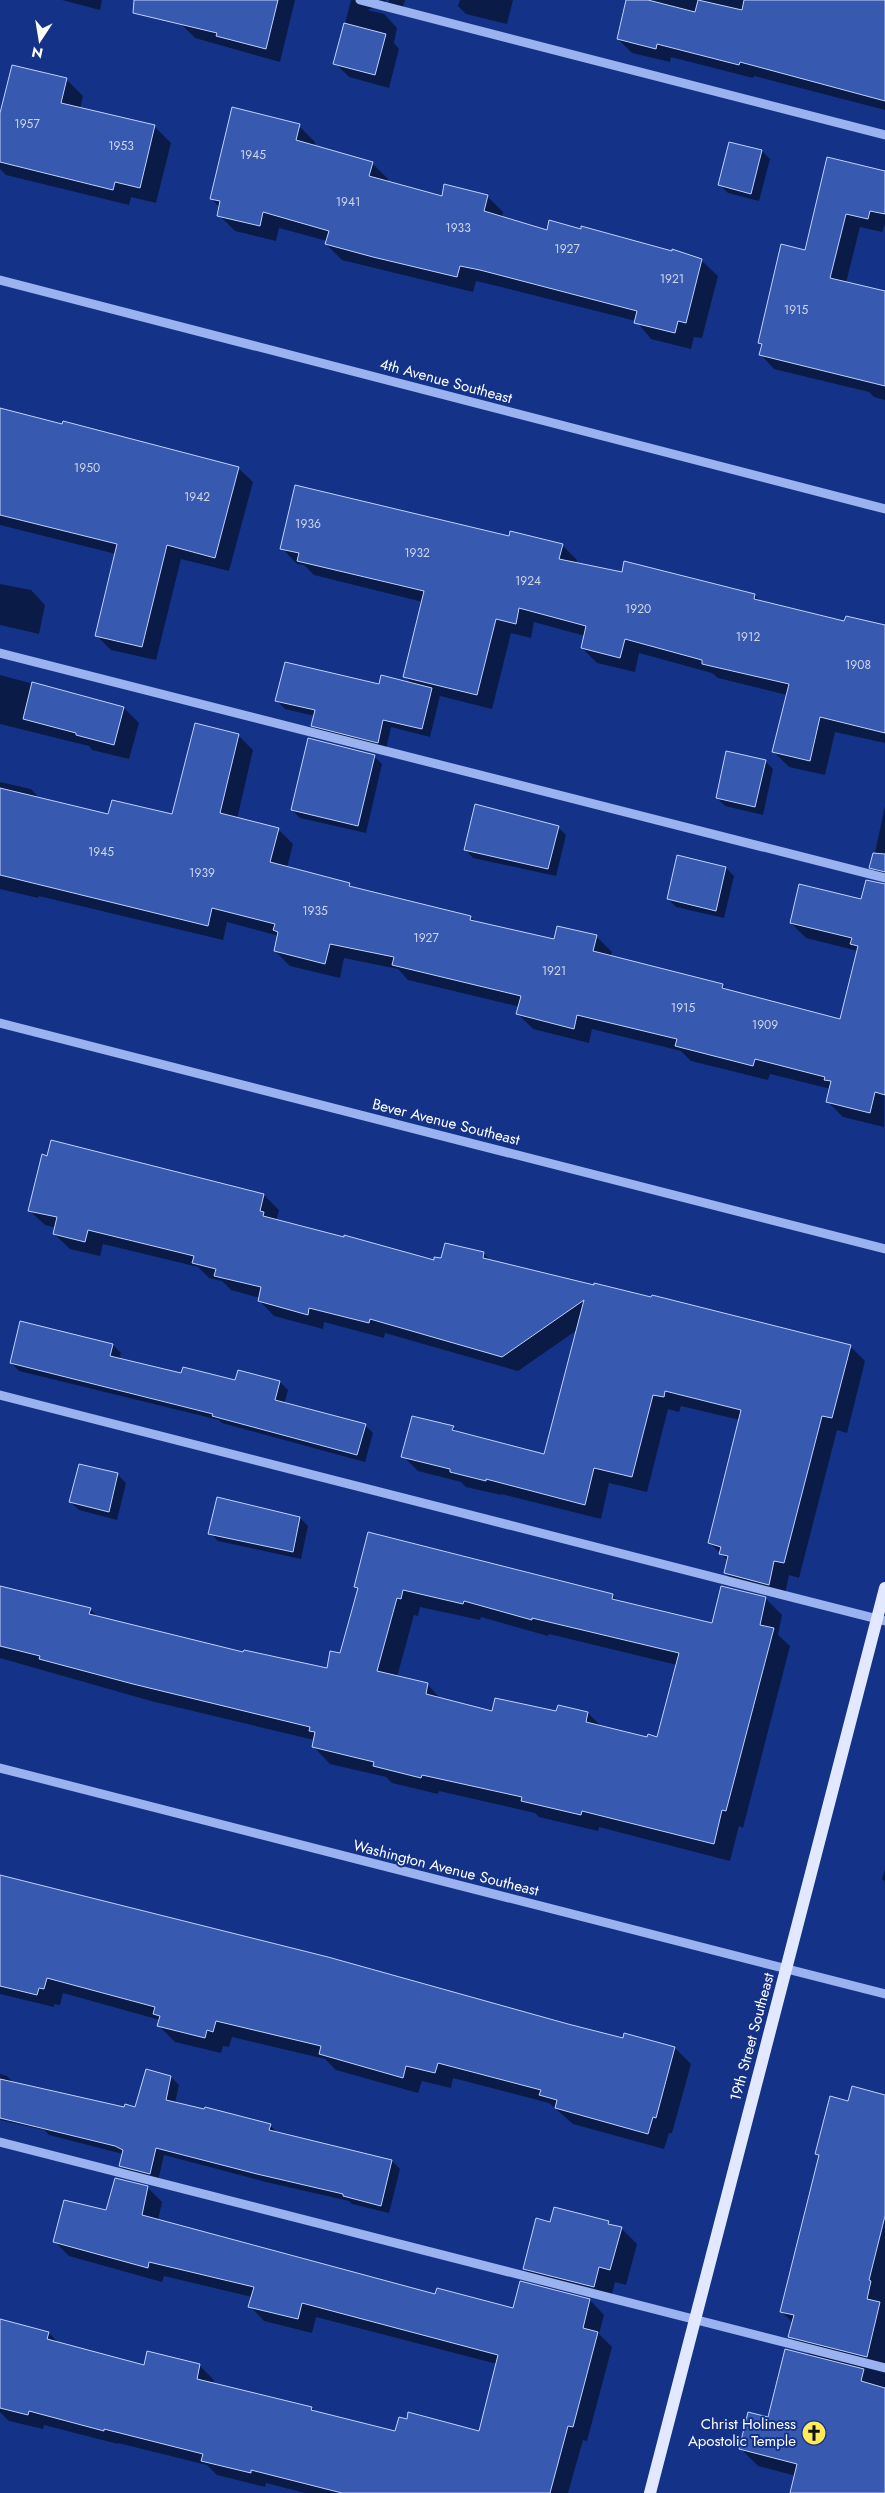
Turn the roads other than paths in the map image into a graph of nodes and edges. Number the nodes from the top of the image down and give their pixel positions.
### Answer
1 (360, 0) edge
2 (885, 135) edge
3 (0, 280) edge
4 (885, 509) edge
5 (0, 653) edge
6 (885, 878) edge
7 (0, 1022) edge
8 (885, 1249) edge
9 (0, 1395) edge
10 (885, 1588) edge
11 (881, 1620) edge
12 (0, 1768) edge
13 (786, 1969) junction
14 (885, 1994) edge
15 (0, 2142) edge
16 (696, 2320) junction
17 (885, 2368) edge
18 (650, 2493) edge

1 - 2 street
3 - 4 street, 4th Avenue Southeast
5 - 6 street
7 - 8 street, Bever Avenue Southeast
9 - 11 street
10 - 11 main road, 19th Street Southeast
11 - 13 main road, 19th Street Southeast
12 - 13 street, Washington Avenue Southeast
13 - 14 street, Washington Avenue Southeast
13 - 16 main road, 19th Street Southeast
15 - 16 street
16 - 17 street
16 - 18 main road, 19th Street Southeast

